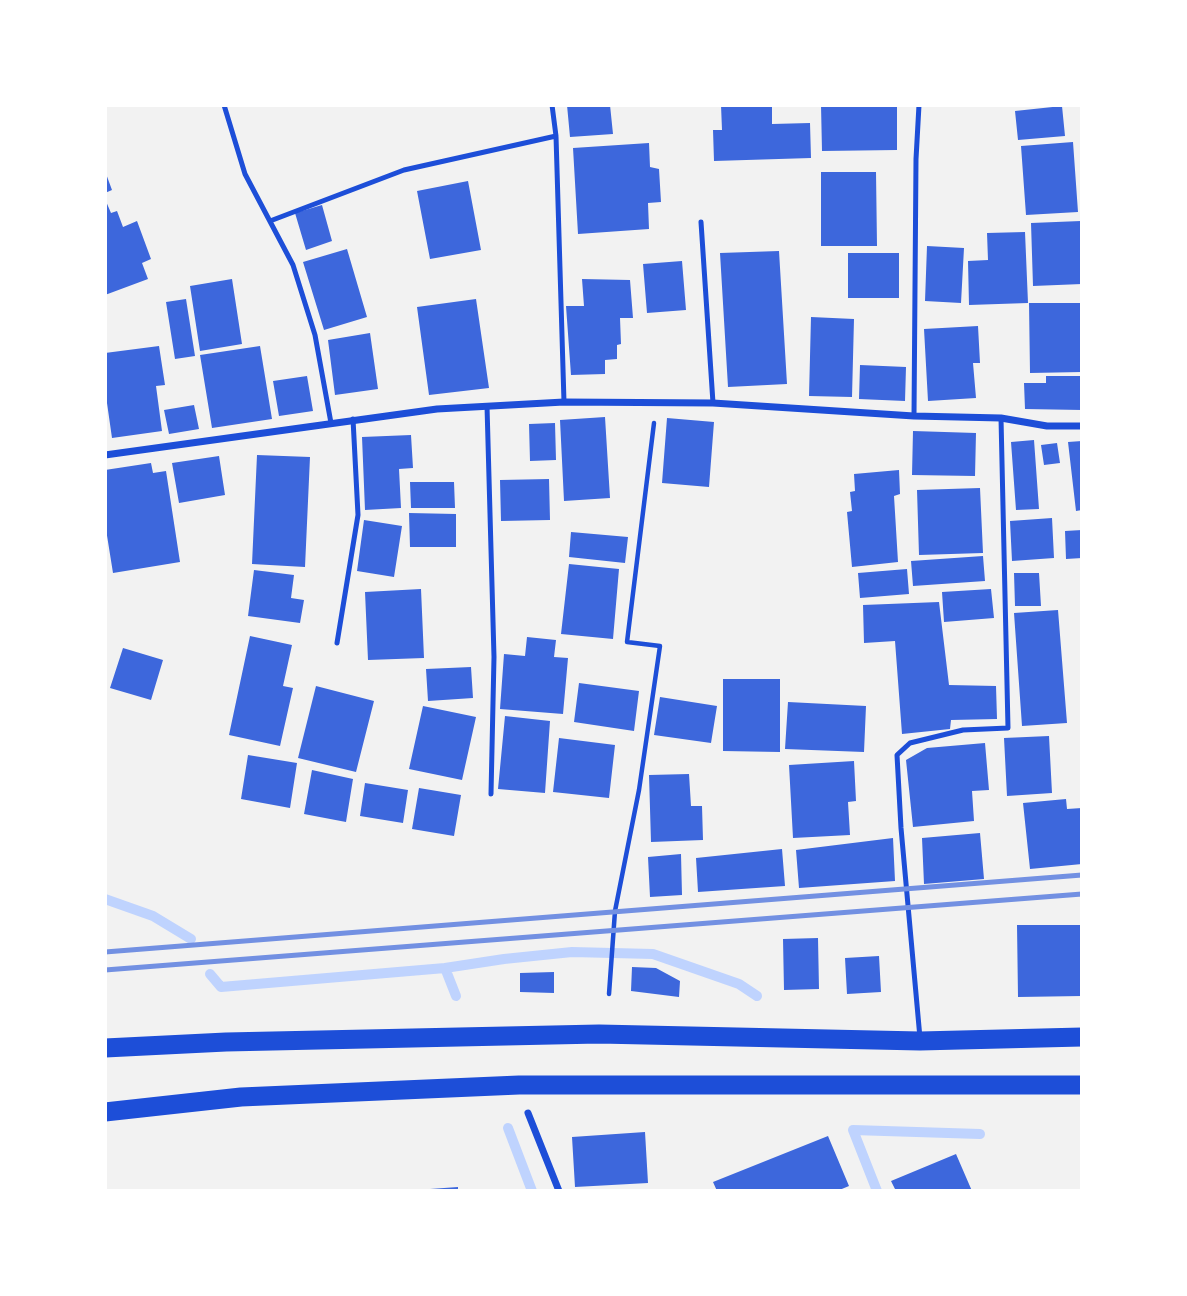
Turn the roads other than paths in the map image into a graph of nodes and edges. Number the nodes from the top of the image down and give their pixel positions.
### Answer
1 (224, 105) edge
2 (552, 105) edge
3 (919, 105) edge
4 (556, 136) junction
5 (270, 221) junction
6 (701, 222) dead end
7 (564, 402) junction
8 (713, 403) junction
9 (487, 406) junction
10 (914, 416) junction
11 (1001, 418) junction
12 (353, 419) junction
13 (331, 423) junction
14 (1082, 426) edge
15 (105, 455) edge
16 (337, 643) dead end
17 (491, 794) dead end
18 (1082, 1037) edge
19 (920, 1041) junction
20 (105, 1048) edge
21 (1082, 1085) edge
22 (105, 1112) edge
23 (528, 1113) dead end
24 (559, 1191) edge

1 - 5 lane
2 - 4 lane
3 - 10 lane
4 - 5 lane
4 - 7 lane
5 - 13 lane
6 - 8 lane
7 - 8 street
7 - 9 street
8 - 10 street
9 - 12 street
9 - 17 lane
10 - 11 street
11 - 14 street
11 - 19 lane
12 - 13 street
12 - 16 lane
13 - 15 street
18 - 19 highway
19 - 20 highway
21 - 22 highway
23 - 24 street

